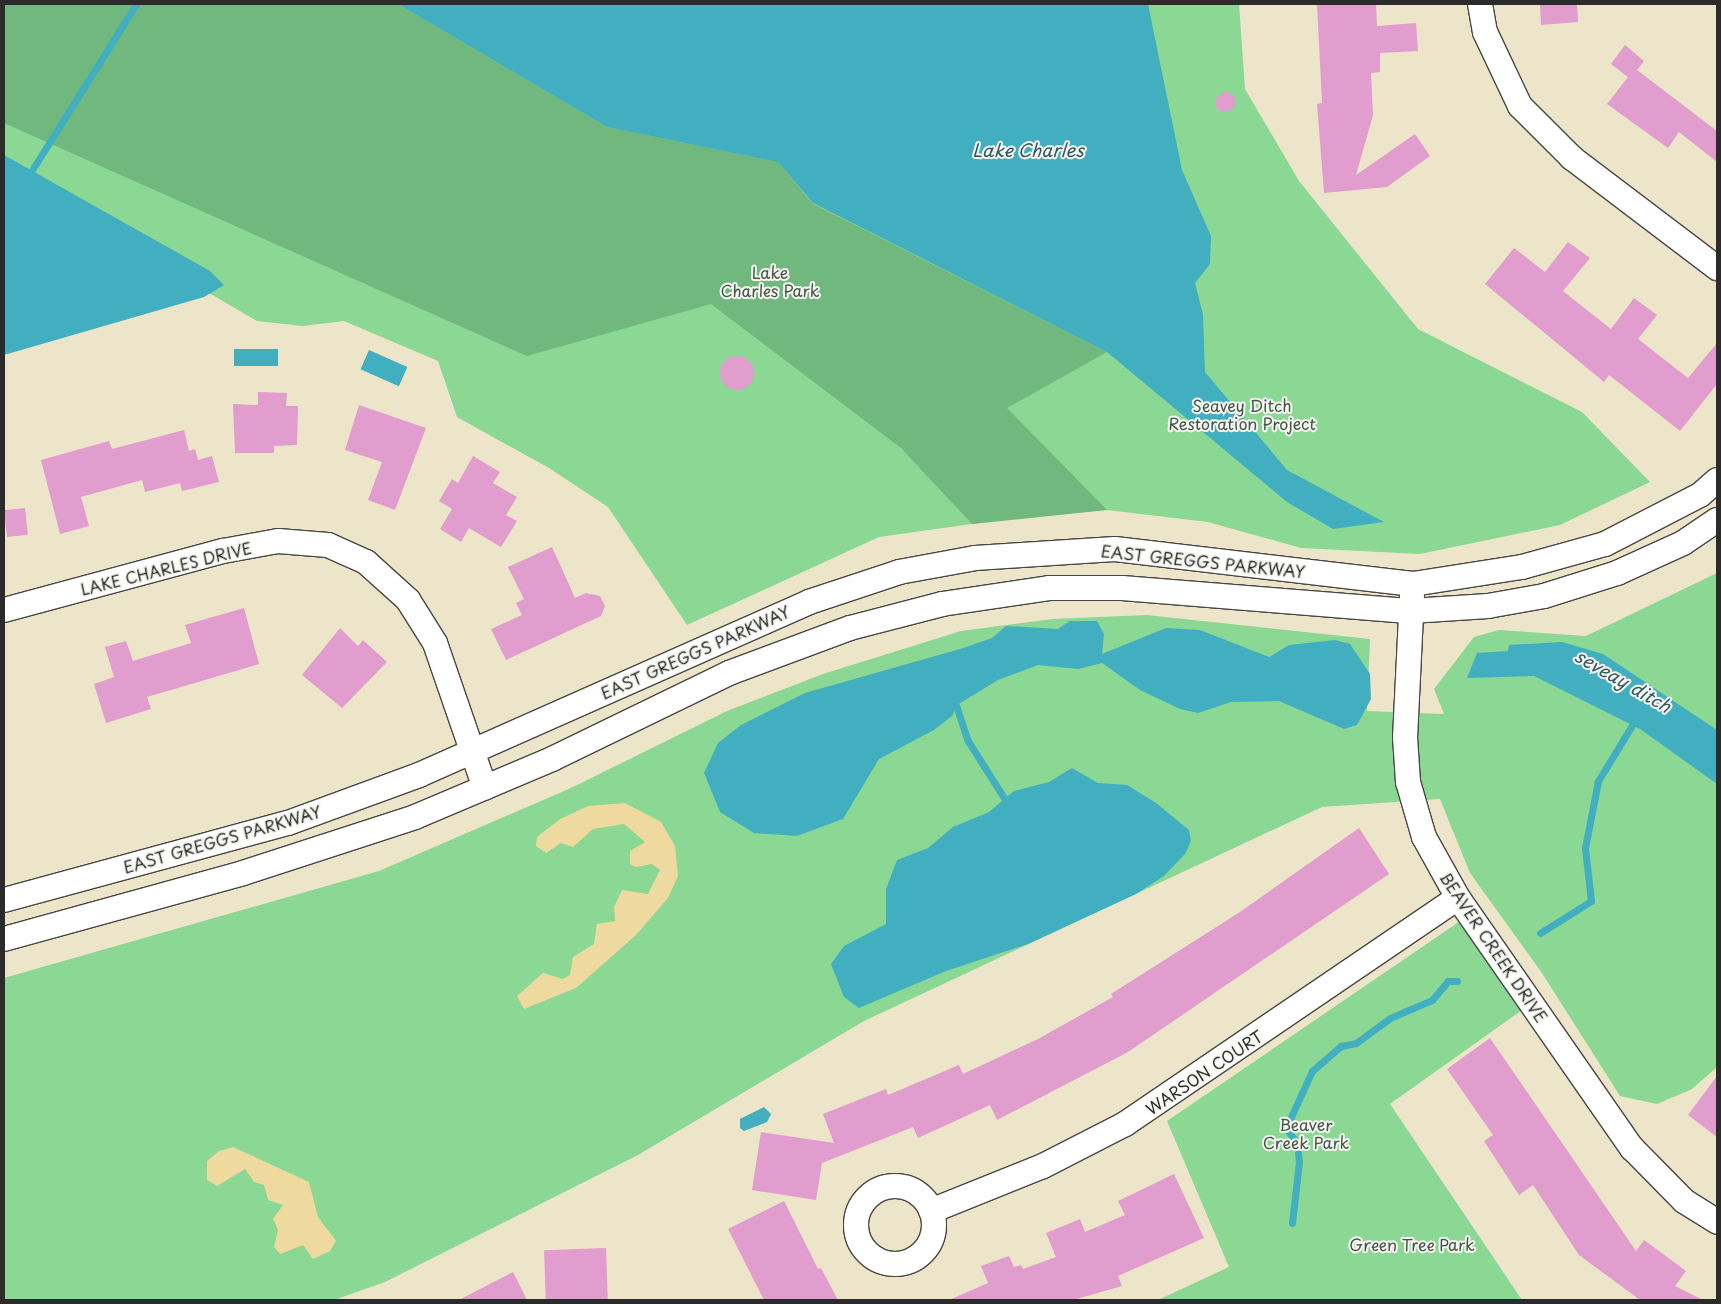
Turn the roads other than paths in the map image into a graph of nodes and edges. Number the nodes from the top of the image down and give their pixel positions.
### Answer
1 (1480, 4) edge
2 (1717, 268) edge
3 (1717, 480) edge
4 (1717, 520) edge
5 (1413, 584) junction
6 (4, 610) edge
7 (1411, 611) junction
8 (471, 750) junction
9 (485, 788) junction
10 (1458, 898) junction
11 (4, 900) edge
12 (4, 939) edge
13 (931, 1211) dead end
14 (1717, 1222) edge

1 - 2 street
3 - 5 street, EAST GREGGS PARKWAY
4 - 7 street, EAST GREGGS PARKWAY
5 - 7 street, BEAVER CREEK DRIVE
5 - 8 street, EAST GREGGS PARKWAY
6 - 8 street, LAKE CHARLES DRIVE
7 - 9 street, EAST GREGGS PARKWAY
7 - 10 street, BEAVER CREEK DRIVE
8 - 9 street, LAKE CHARLES DRIVE
8 - 11 street, EAST GREGGS PARKWAY
9 - 12 street, EAST GREGGS PARKWAY
10 - 13 street, WARSON COURT
10 - 14 street, BEAVER CREEK DRIVE

